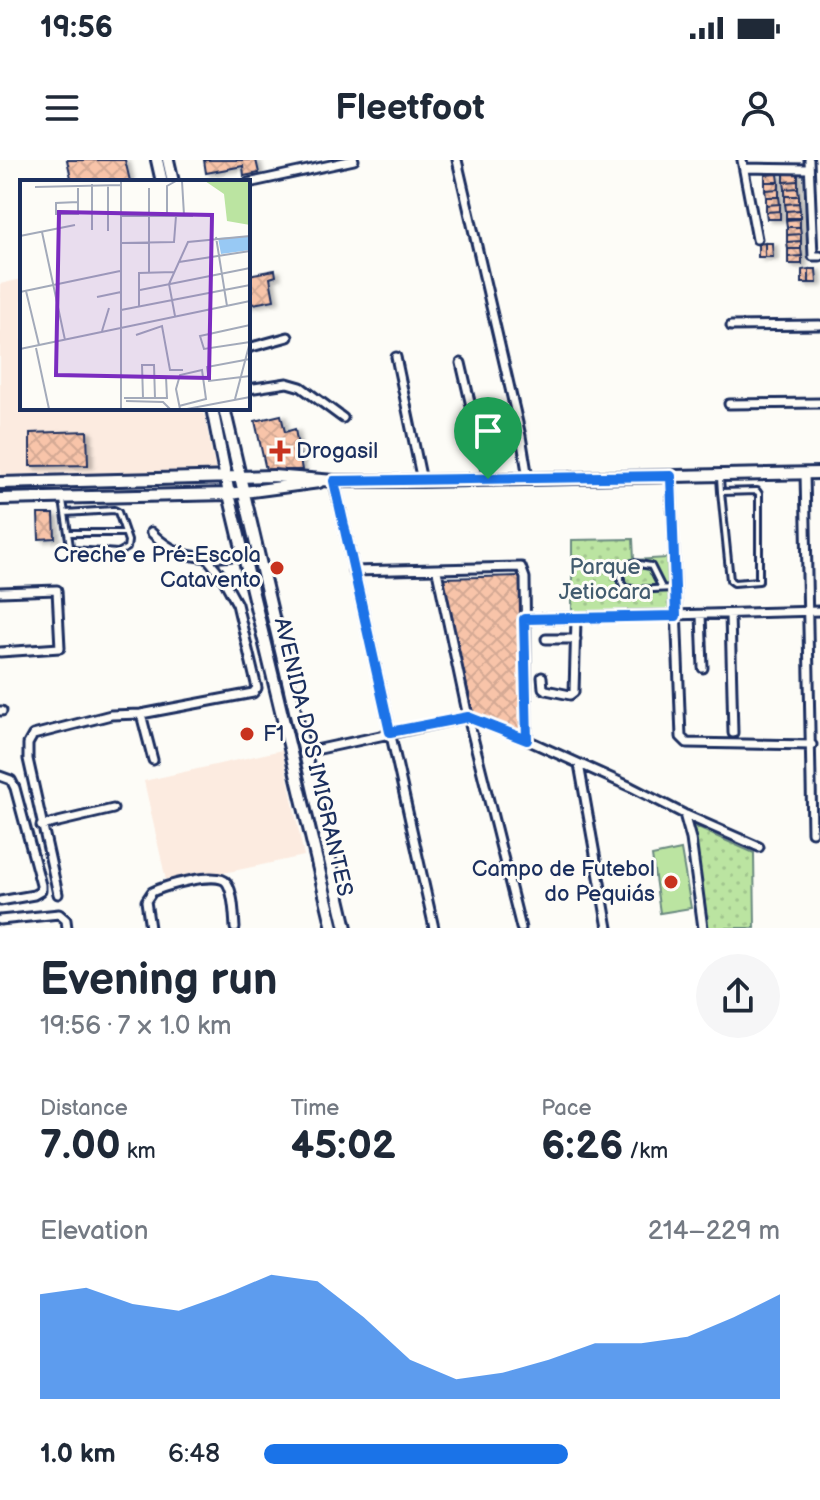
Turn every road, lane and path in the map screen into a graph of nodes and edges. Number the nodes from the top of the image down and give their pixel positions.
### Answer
1 (157, 160) edge
2 (168, 160) edge
3 (354, 160) edge
4 (457, 160) edge
5 (743, 164) edge
6 (809, 165) edge
7 (162, 180) edge
8 (173, 180) edge
9 (250, 183) edge
10 (757, 239) dead end
11 (817, 256) edge
12 (820, 325) edge
13 (731, 326) dead end
14 (288, 337) dead end
15 (250, 347) edge
16 (396, 357) dead end
17 (461, 363) dead end
18 (250, 389) edge
19 (820, 403) edge
20 (729, 404) dead end
21 (212, 410) edge
22 (224, 410) edge
23 (343, 418) dead end
24 (805, 473) junction
25 (820, 473) edge
26 (720, 475) junction
27 (240, 476) junction
28 (671, 476) junction
29 (228, 478) junction
30 (528, 478) junction
31 (488, 479) junction
32 (329, 480) junction
33 (422, 481) junction
34 (0, 483) edge
35 (244, 492) junction
36 (721, 492) junction
37 (229, 494) junction
38 (63, 498) junction
39 (0, 499) edge
40 (65, 513) junction
41 (151, 532) dead end
42 (68, 533) junction
43 (125, 533) junction
44 (245, 555) junction
45 (208, 559) junction
46 (353, 571) junction
47 (437, 571) junction
48 (662, 588) junction
49 (675, 588) junction
50 (0, 592) edge
51 (807, 611) junction
52 (820, 611) edge
53 (730, 614) junction
54 (701, 615) junction
55 (676, 616) junction
56 (524, 619) junction
57 (576, 619) junction
58 (546, 639) dead end
59 (576, 639) junction
60 (0, 652) edge
61 (703, 668) dead end
62 (542, 677) dead end
63 (293, 699) junction
64 (279, 702) junction
65 (820, 703) edge
66 (810, 704) junction
67 (141, 714) junction
68 (468, 717) junction
69 (390, 732) junction
70 (733, 733) dead end
71 (527, 740) junction
72 (812, 745) junction
73 (306, 752) junction
74 (153, 760) dead end
75 (579, 764) junction
76 (0, 776) edge
77 (816, 788) edge
78 (113, 809) dead end
79 (684, 814) junction
80 (41, 826) junction
81 (812, 832) dead end
82 (759, 847) dead end
83 (58, 894) dead end
84 (0, 901) edge
85 (0, 920) edge
86 (66, 924) edge
87 (150, 928) edge
88 (235, 928) edge
89 (333, 928) edge
90 (346, 928) edge
91 (434, 928) edge
92 (521, 928) edge
93 (608, 928) edge
94 (703, 928) edge

1 - 7 main road
2 - 8 main road
3 - 9 street
4 - 30 street
5 - 6 street
5 - 10 street
6 - 11 street
12 - 13 street
14 - 15 street
16 - 33 street
17 - 31 street
18 - 23 street
19 - 20 street
21 - 29 main road, AVENIDA DOS IMIGRANTES
22 - 27 main road, AVENIDA DOS IMIGRANTES
24 - 25 main road
24 - 26 main road
24 - 51 street
26 - 28 main road
26 - 36 lane
27 - 29 main road
27 - 32 main road
27 - 35 main road, AVENIDA DOS IMIGRANTES
28 - 30 main road
28 - 49 street
29 - 34 main road
29 - 37 main road, AVENIDA DOS IMIGRANTES
30 - 31 main road
31 - 33 main road
32 - 33 main road
32 - 35 main road
32 - 46 street
35 - 37 main road
35 - 63 main road, AVENIDA DOS IMIGRANTES
36 - 36 lane
37 - 38 main road
37 - 44 main road, AVENIDA DOS IMIGRANTES
38 - 39 main road
38 - 40 lane
40 - 42 lane
40 - 43 lane
41 - 45 street
42 - 43 lane
42 - 43 lane
44 - 45 street
44 - 64 main road, AVENIDA DOS IMIGRANTES
45 - 67 street
46 - 47 street
46 - 69 street
47 - 56 street
47 - 68 street
48 - 48 lane
48 - 49 lane
49 - 55 street
50 - 60 street
51 - 52 street
51 - 53 street
51 - 66 street
53 - 54 street
53 - 70 street
54 - 55 street
54 - 61 street
55 - 57 street
55 - 72 street
56 - 57 street
56 - 71 street
57 - 59 street
58 - 59 street
59 - 62 street
63 - 64 main road
63 - 73 main road, AVENIDA DOS IMIGRANTES
64 - 89 main road, AVENIDA DOS IMIGRANTES
65 - 66 street
66 - 72 street
67 - 74 street
67 - 80 street
68 - 69 street
68 - 71 street
68 - 92 street
69 - 73 street
69 - 91 street
71 - 75 street
72 - 77 street
73 - 90 main road, AVENIDA DOS IMIGRANTES
75 - 79 street
75 - 93 street
76 - 84 street
77 - 81 street
78 - 80 street
79 - 82 street
79 - 94 street
80 - 83 street
85 - 86 street
87 - 88 street

